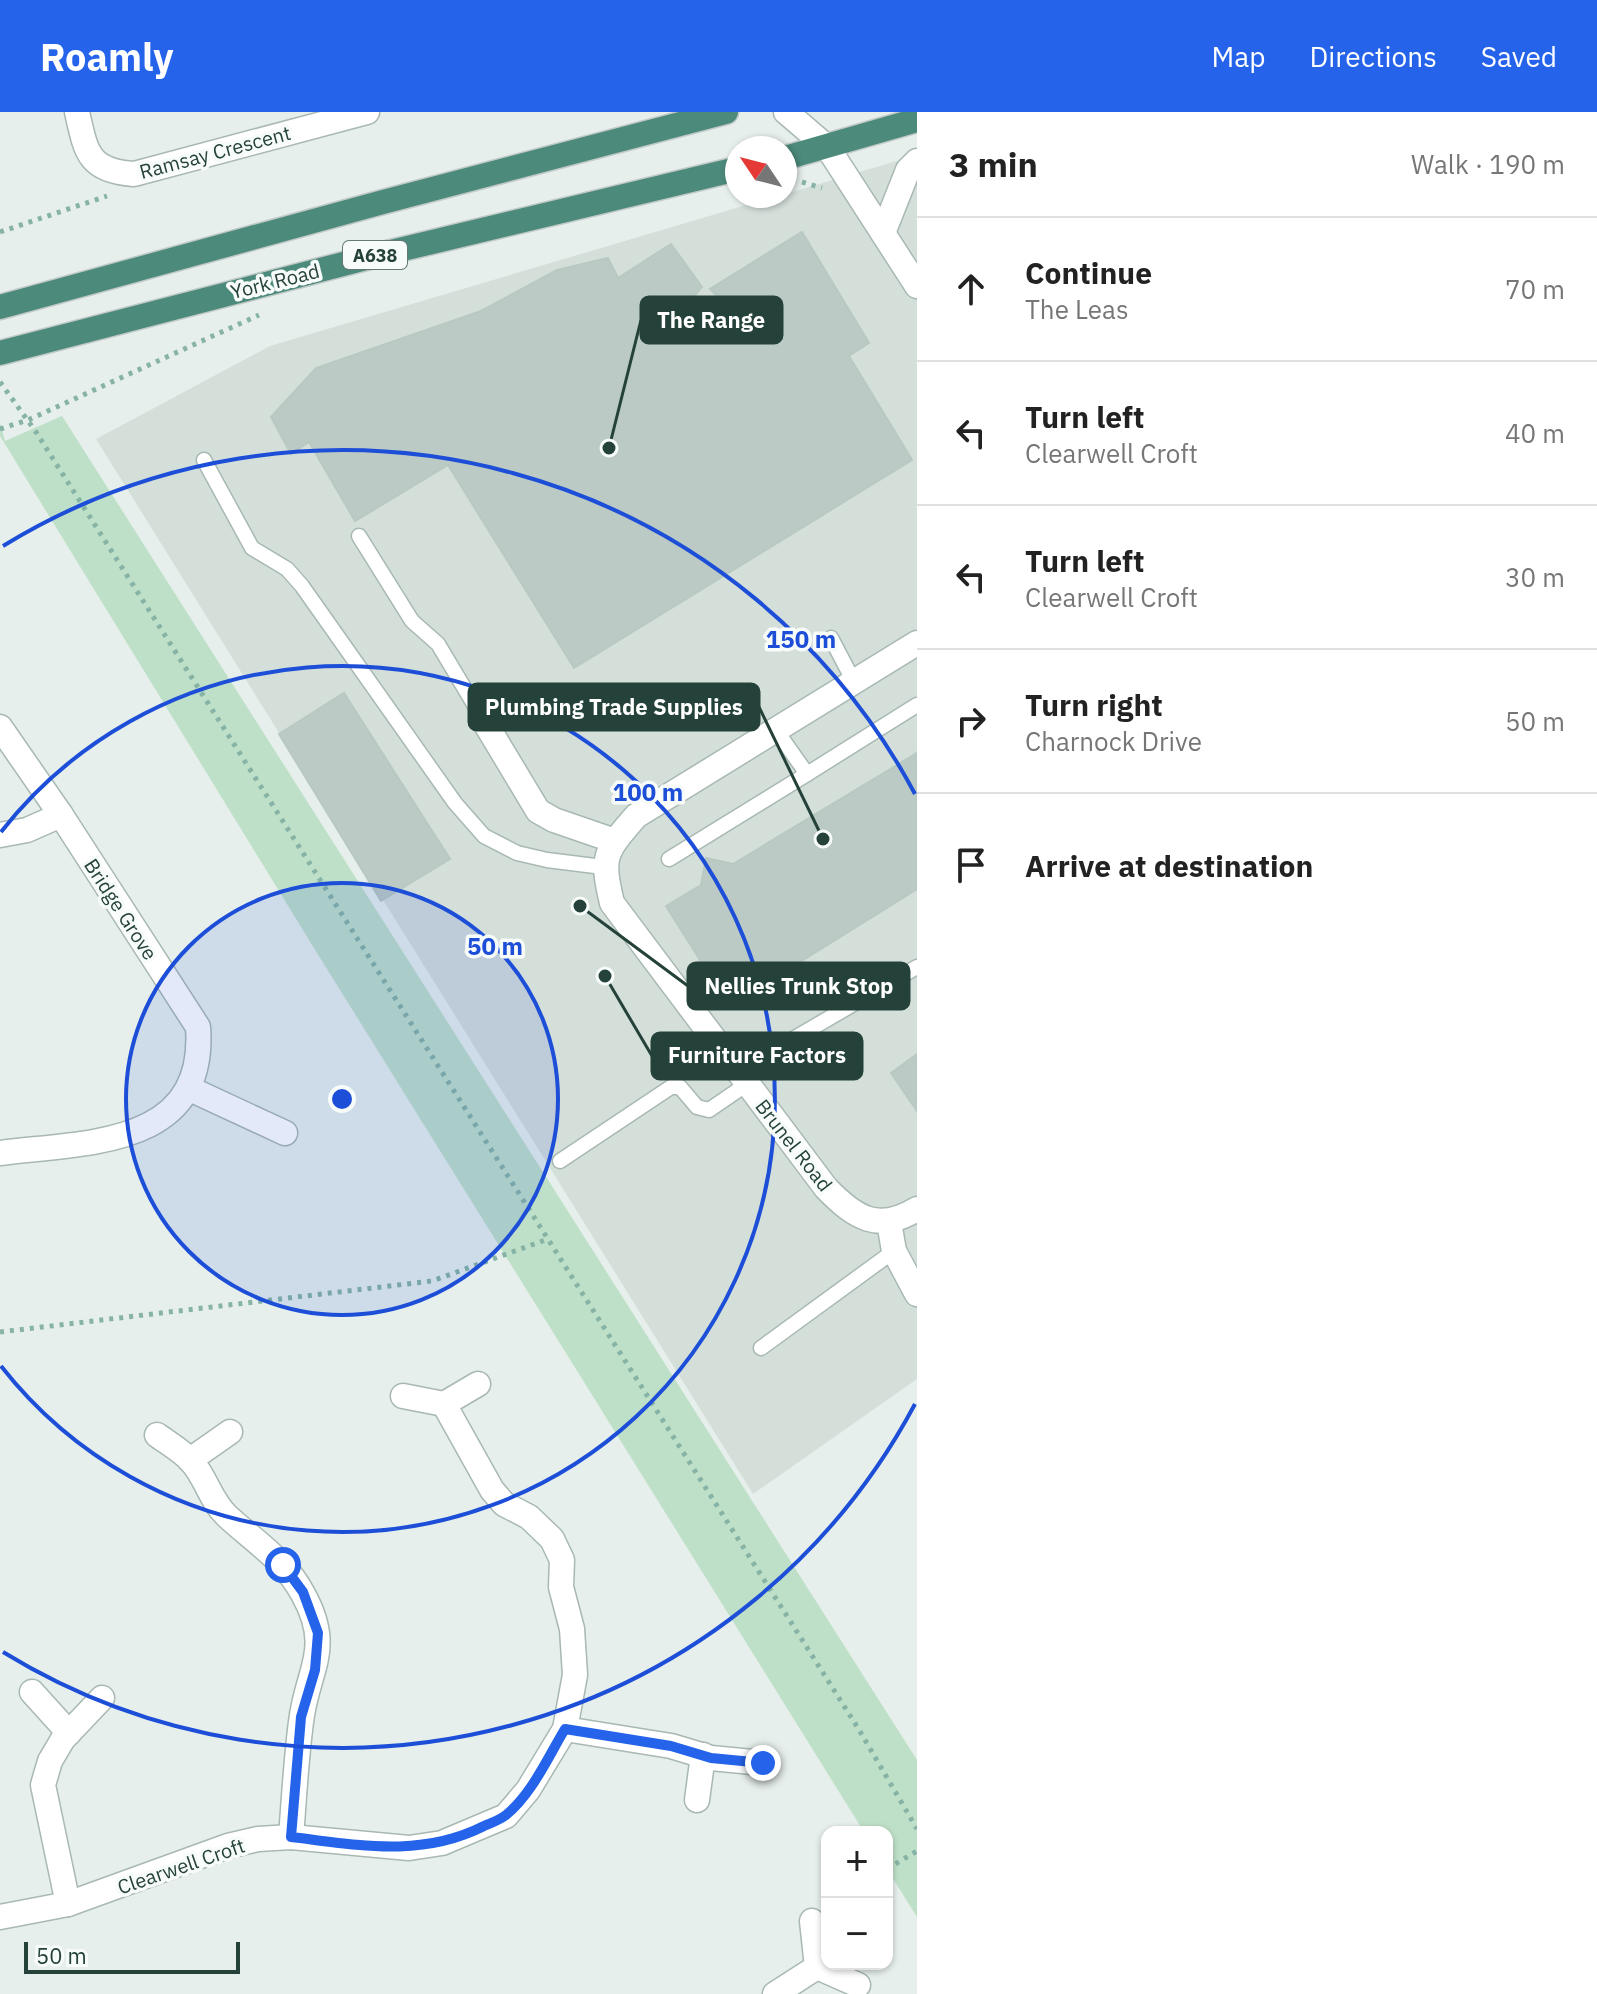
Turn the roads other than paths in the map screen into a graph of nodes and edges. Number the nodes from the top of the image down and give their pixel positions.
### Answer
1 (77, 112) edge
2 (367, 112) edge
3 (726, 112) edge
4 (786, 112) edge
5 (917, 120) edge
6 (828, 148) junction
7 (797, 155) edge
8 (917, 161) edge
9 (725, 172) edge
10 (883, 233) junction
11 (917, 286) edge
12 (0, 307) edge
13 (8, 350) edge
14 (204, 460) dead end
15 (359, 536) dead end
16 (831, 638) dead end
17 (917, 643) edge
18 (854, 682) junction
19 (917, 705) edge
20 (487, 726) joint
21 (0, 727) edge
22 (776, 730) junction
23 (807, 774) junction
24 (61, 815) junction
25 (0, 835) edge
26 (615, 841) junction
27 (669, 859) dead end
28 (603, 867) junction
29 (917, 967) edge
30 (743, 1078) junction
31 (184, 1094) junction
32 (285, 1133) dead end
33 (0, 1153) edge
34 (560, 1161) dead end
35 (917, 1209) edge
36 (889, 1222) junction
37 (894, 1251) junction
38 (917, 1294) edge
39 (761, 1348) dead end
40 (478, 1384) dead end
41 (403, 1396) dead end
42 (444, 1404) junction
43 (230, 1432) dead end
44 (157, 1435) dead end
45 (190, 1460) junction
46 (32, 1692) dead end
47 (102, 1698) dead end
48 (565, 1729) junction
49 (69, 1733) junction
50 (703, 1755) junction
51 (763, 1763) dead end
52 (697, 1800) dead end
53 (291, 1837) junction
54 (68, 1904) junction
55 (0, 1917) edge
56 (812, 1921) dead end
57 (817, 1967) junction
58 (858, 1985) dead end
59 (775, 1994) edge

1 - 2 street, Ramsay Crescent
3 - 12 highway, A638
4 - 6 street
5 - 6 highway
6 - 7 highway
6 - 10 street
8 - 10 street
9 - 13 highway, York Road / A638
10 - 11 street
14 - 28 lane
15 - 20 lane
16 - 18 lane
17 - 18 street
18 - 22 street
19 - 23 lane
20 - 26 street
21 - 24 street, Bridge Grove
22 - 23 lane
22 - 26 street
23 - 27 lane
24 - 25 street
24 - 31 street, Bridge Grove
26 - 28 street
28 - 30 street, Brunel Road
29 - 30 lane
30 - 34 lane
30 - 36 street, Brunel Road
31 - 32 street
31 - 33 street
35 - 36 street
36 - 37 street
37 - 38 street
37 - 39 lane
40 - 42 street
41 - 42 street
42 - 48 street, Clearwell Croft
43 - 45 street
44 - 45 street
45 - 53 street
46 - 49 street
47 - 49 street
48 - 50 street
48 - 53 street, Clearwell Croft
49 - 54 street
50 - 51 street
50 - 52 street
53 - 54 street, Clearwell Croft
54 - 55 street, Clearwell Croft
56 - 57 street
57 - 58 street
57 - 59 street

